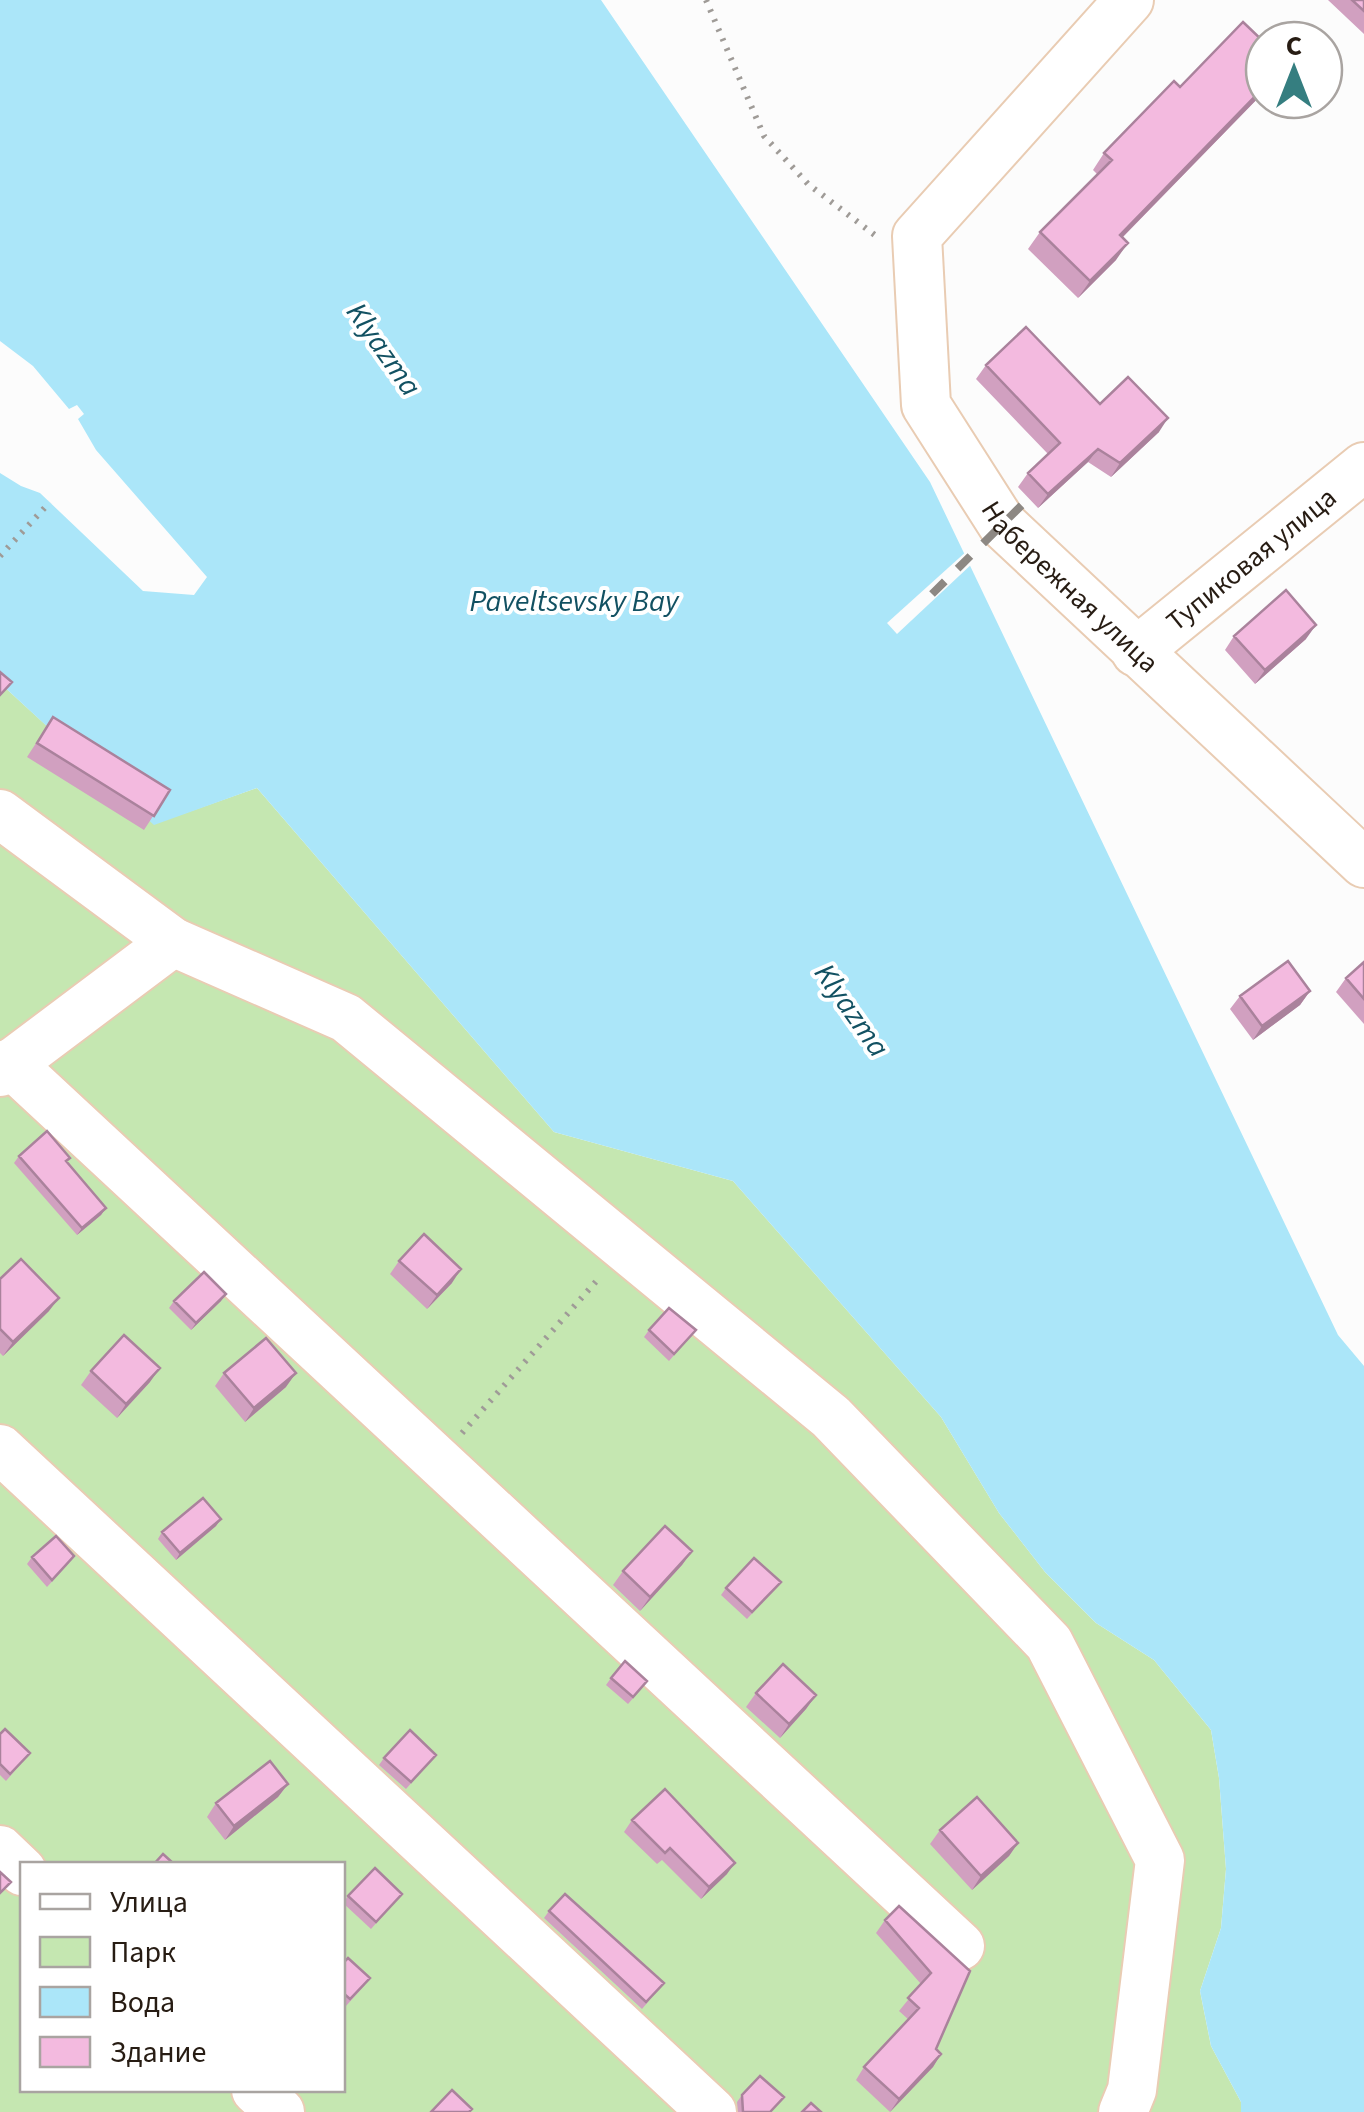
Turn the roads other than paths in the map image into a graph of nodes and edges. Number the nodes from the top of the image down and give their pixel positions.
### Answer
1 (1129, 0) edge
2 (1364, 466) edge
3 (1136, 652) junction
4 (0, 814) edge
5 (1364, 863) edge
6 (173, 942) junction
7 (5, 1067) edge
8 (0, 1449) edge
9 (0, 1850) edge
10 (20, 1869) edge
11 (960, 1946) dead end
12 (258, 2092) edge
13 (280, 2112) edge
14 (712, 2112) edge
15 (1123, 2112) edge

1 - 3 street, Набережная улица
2 - 3 street, Тупиковая улица
3 - 5 street, Набережная улица
4 - 6 street
6 - 7 street
6 - 15 street
7 - 11 street
8 - 14 street
9 - 10 street
12 - 13 street

